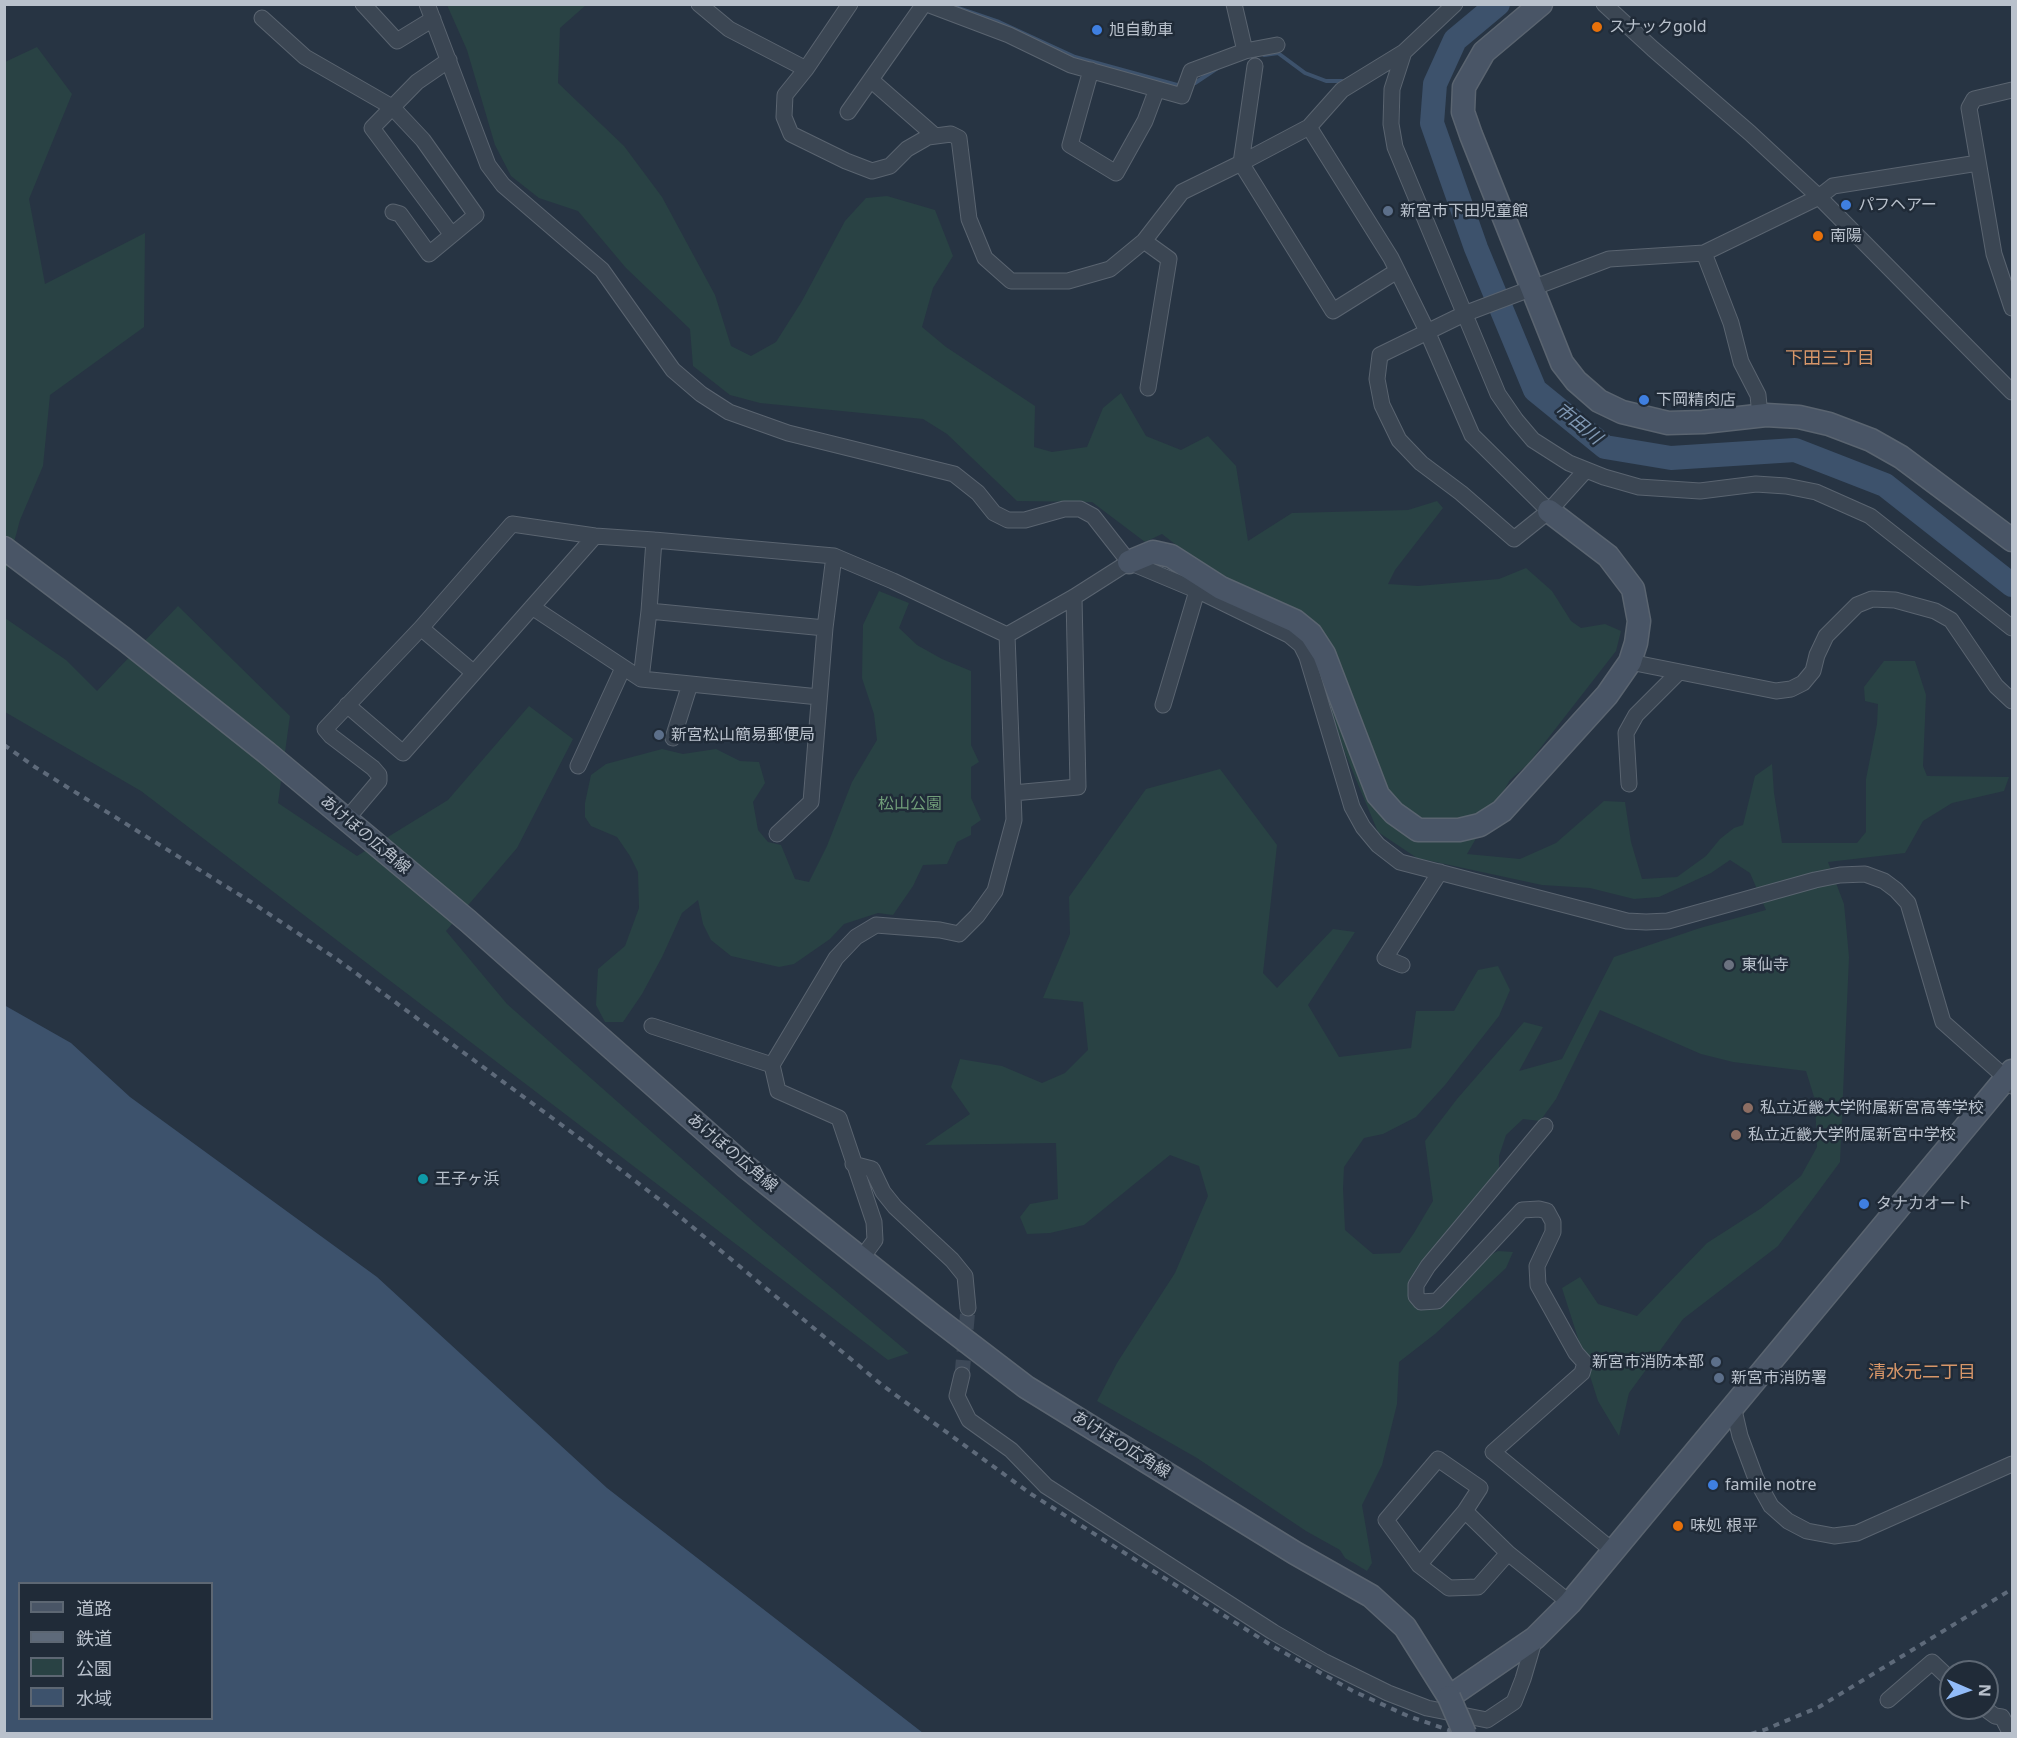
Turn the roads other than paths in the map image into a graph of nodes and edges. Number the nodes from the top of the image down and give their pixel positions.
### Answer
1 (363, 4) edge
2 (426, 4) edge
3 (699, 4) edge
4 (850, 4) edge
5 (925, 4) edge
6 (1234, 4) edge
7 (1455, 4) edge
8 (1541, 4) edge
9 (1604, 4) edge
10 (262, 18) dead end
11 (433, 19) junction
12 (1276, 45) dead end
13 (1245, 51) junction
14 (1404, 52) junction
15 (449, 60) junction
16 (1255, 66) dead end
17 (806, 69) junction
18 (1091, 70) junction
19 (871, 80) junction
20 (1157, 89) junction
21 (2013, 90) edge
22 (392, 107) junction
23 (848, 112) dead end
24 (1309, 127) junction
25 (935, 136) junction
26 (1978, 163) junction
27 (1241, 164) junction
28 (1819, 197) junction
29 (393, 212) dead end
30 (452, 235) junction
31 (1144, 241) junction
32 (1704, 253) junction
33 (1397, 271) junction
34 (1532, 288) junction
35 (2012, 304) edge
36 (1464, 314) junction
37 (1427, 331) junction
38 (1148, 388) dead end
39 (2013, 392) edge
40 (1760, 416) junction
41 (1587, 470) junction
42 (1549, 510) junction
43 (595, 536) junction
44 (654, 540) junction
45 (2013, 540) edge
46 (5, 549) edge
47 (834, 556) junction
48 (1129, 561) junction
49 (1197, 591) junction
50 (1074, 597) junction
51 (532, 607) junction
52 (649, 611) junction
53 (421, 628) junction
54 (825, 628) junction
55 (2013, 628) edge
56 (1007, 635) junction
57 (1630, 662) junction
58 (623, 668) junction
59 (1679, 672) junction
60 (474, 673) junction
61 (641, 679) junction
62 (690, 684) junction
63 (819, 697) junction
64 (2013, 701) edge
65 (347, 705) junction
66 (1163, 705) dead end
67 (673, 738) dead end
68 (578, 766) dead end
69 (1629, 784) dead end
70 (1013, 793) junction
71 (346, 820) junction
72 (777, 834) dead end
73 (1440, 872) junction
74 (1402, 965) dead end
75 (652, 1026) dead end
76 (772, 1065) junction
77 (2010, 1079) edge
78 (1545, 1126) dead end
79 (853, 1164) junction
80 (861, 1258) junction
81 (968, 1308) tunnel mouth
82 (962, 1375) tunnel mouth
83 (1734, 1406) junction
84 (2013, 1464) edge
85 (1465, 1512) junction
86 (1613, 1551) junction
87 (1508, 1553) junction
88 (1419, 1565) junction
89 (1570, 1603) junction
90 (1534, 1638) junction
91 (1939, 1669) edge
92 (1449, 1698) junction
93 (1888, 1700) dead end
94 (2007, 1712) edge
95 (1464, 1734) edge
96 (2010, 1734) edge

1 - 11 street
2 - 11 street
3 - 17 street
4 - 17 street
5 - 18 street
5 - 19 street
6 - 13 street
7 - 14 street
8 - 34 street
9 - 28 street
10 - 22 street
11 - 15 street
12 - 13 street
13 - 20 street
14 - 24 street
14 - 36 street
15 - 22 street
15 - 48 street
16 - 27 street
17 - 25 street
18 - 20 street
18 - 20 street
19 - 23 street
19 - 25 street
21 - 26 street
22 - 30 street
22 - 30 street
24 - 27 street
24 - 33 street
25 - 31 street
26 - 28 street
26 - 35 street
27 - 31 street
27 - 33 street
28 - 32 street
28 - 39 street
29 - 30 street
31 - 38 street
32 - 34 street
32 - 40 street
33 - 37 street
34 - 36 street
34 - 40 street
36 - 37 street
36 - 41 street
37 - 42 street
37 - 42 street
40 - 45 street
41 - 42 street
41 - 55 street
42 - 57 street
43 - 44 street
43 - 51 street
43 - 53 street
44 - 47 street
44 - 52 street
46 - 71 street, あけぼの広角線
47 - 54 street
47 - 56 street
48 - 49 street
48 - 50 street
48 - 57 street
49 - 66 street
49 - 73 street
50 - 56 street
50 - 70 street
51 - 58 street
51 - 60 street
52 - 54 street
52 - 61 street
53 - 60 street
53 - 65 street
54 - 63 street
56 - 70 street
57 - 59 street
58 - 61 street
58 - 68 street
59 - 64 street
59 - 69 street
60 - 65 street
61 - 62 street
62 - 63 street
62 - 67 street
63 - 72 street
65 - 71 street
70 - 76 street
71 - 80 street, あけぼの広角線
73 - 74 street
73 - 77 street
75 - 76 street
76 - 79 street
77 - 83 street
78 - 86 street
79 - 80 street
79 - 81 street
80 - 92 street, あけぼの広角線
82 - 90 street
83 - 84 street
83 - 86 street
85 - 87 street
85 - 88 street
85 - 88 street
86 - 89 street
87 - 88 street
87 - 89 street
89 - 90 street
90 - 92 street
91 - 93 street
92 - 95 street, あけぼの広角線, bridge
94 - 96 street

